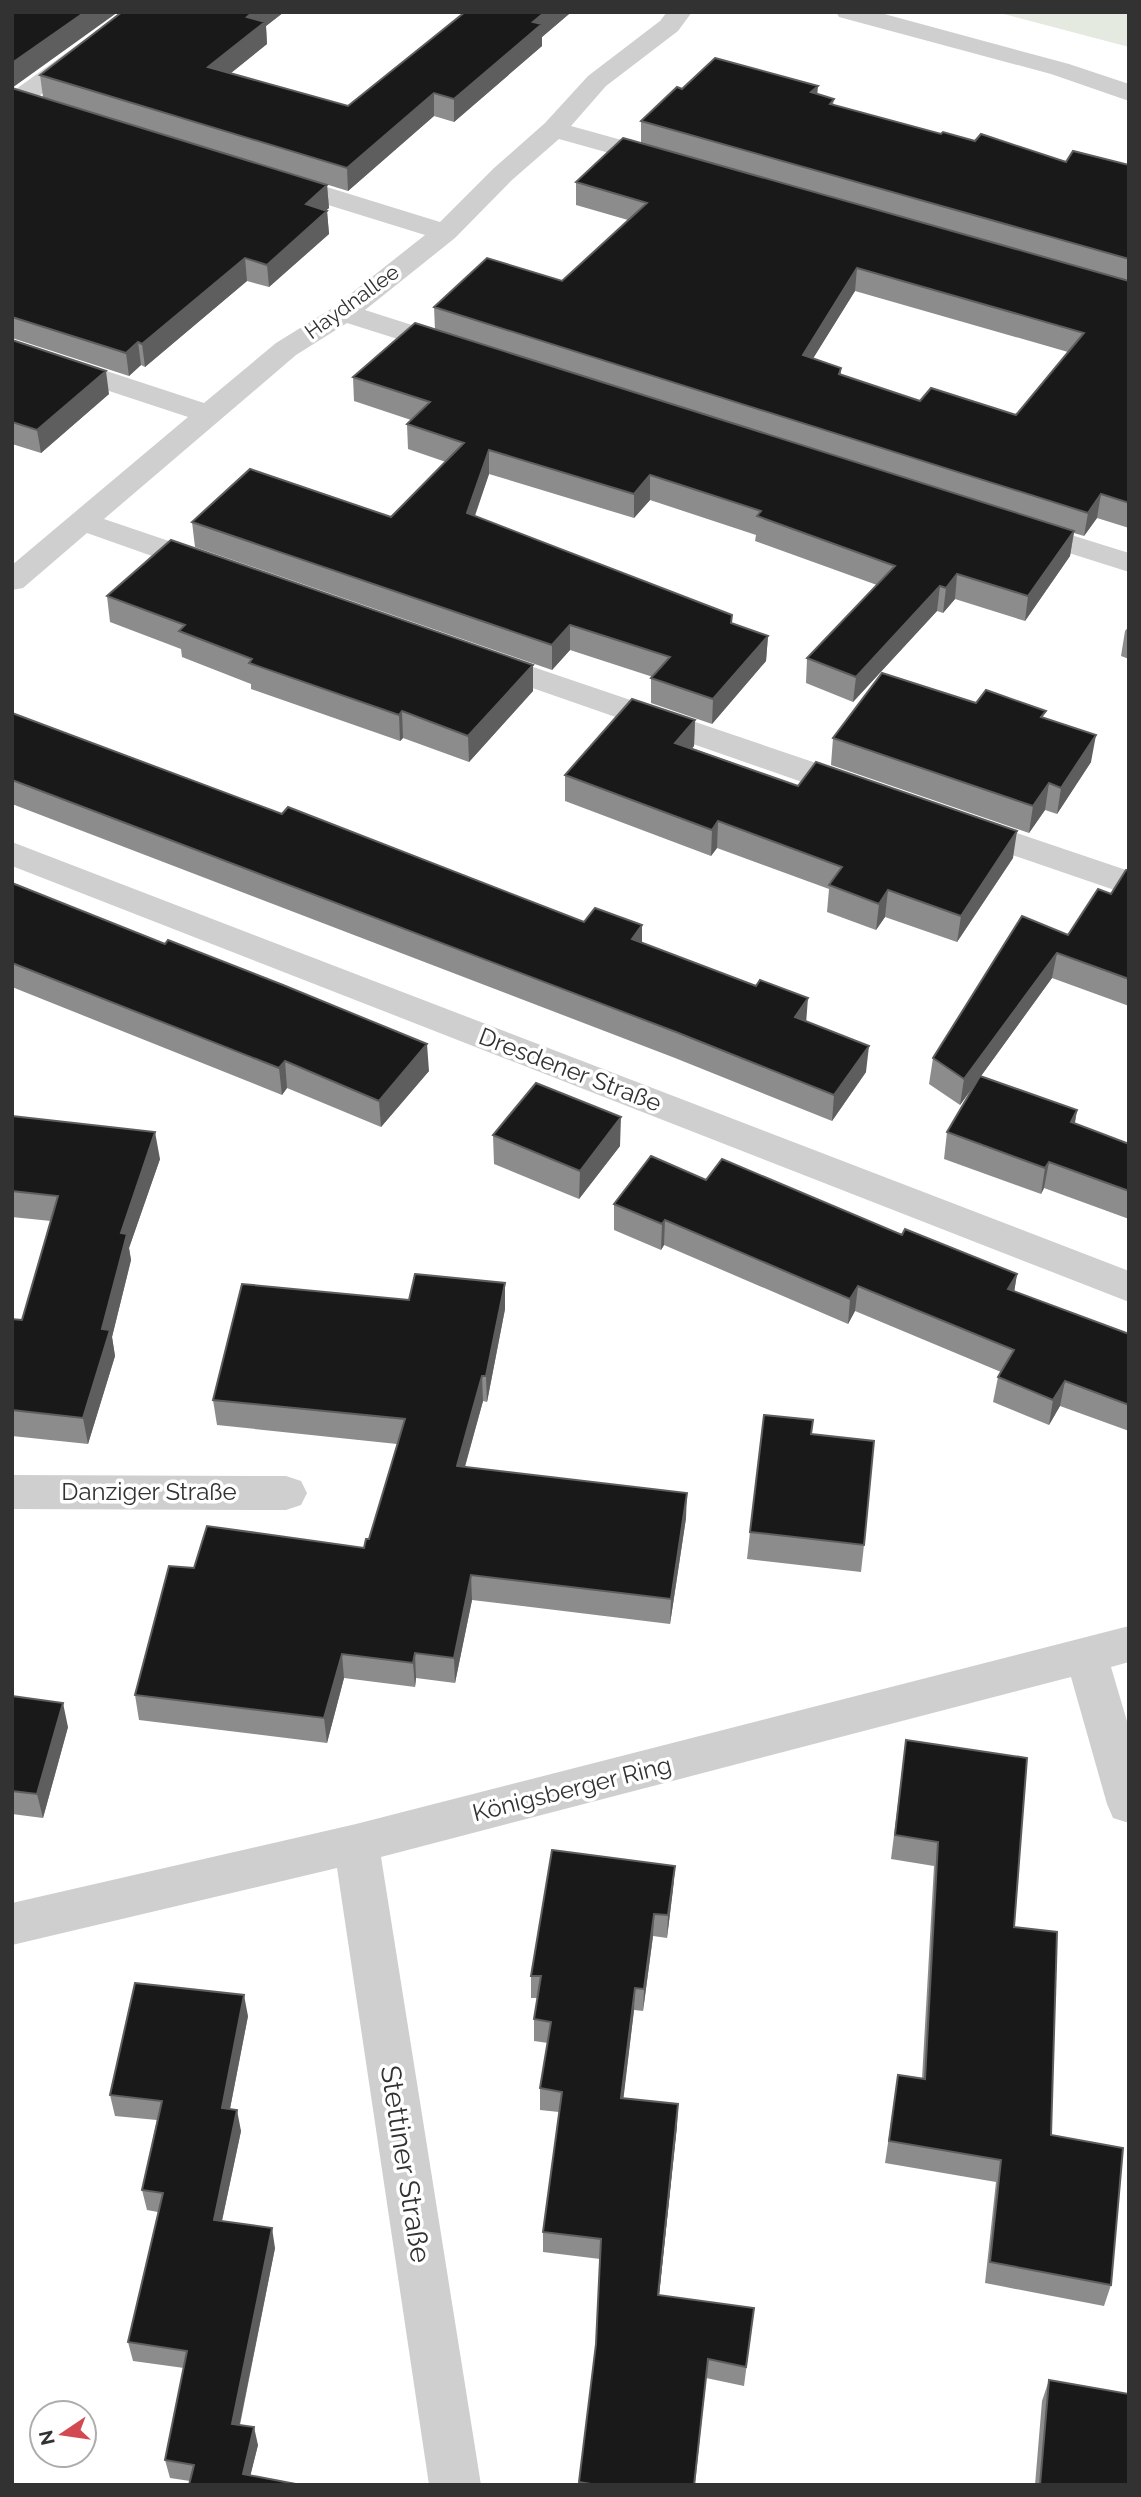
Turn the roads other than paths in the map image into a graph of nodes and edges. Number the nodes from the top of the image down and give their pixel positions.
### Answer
1 (139, 12) edge
2 (680, 12) edge
3 (848, 12) edge
4 (1060, 69) junction
5 (1129, 80) edge
6 (1129, 93) edge
7 (15, 99) edge
8 (45, 108) edge
9 (554, 129) junction
10 (688, 168) edge
11 (258, 174) edge
12 (445, 232) junction
13 (344, 313) junction
14 (12, 349) edge
15 (477, 355) edge
16 (208, 414) junction
17 (996, 521) edge
18 (84, 522) junction
19 (1129, 563) edge
20 (243, 577) edge
21 (12, 581) edge
22 (454, 650) edge
23 (891, 800) edge
24 (944, 819) edge
25 (12, 853) edge
26 (1129, 883) edge
27 (1129, 1287) edge
28 (12, 1492) edge
29 (286, 1493) dead end
30 (1129, 1644) edge
31 (1086, 1656) junction
32 (1129, 1804) edge
33 (356, 1844) junction
34 (12, 1924) edge
35 (455, 2485) edge

1 - 7 street
2 - 9 street, Haydnallee
3 - 4 street
4 - 5 street
4 - 6 street
7 - 8 street
9 - 10 street
9 - 12 street, Haydnallee
11 - 12 street
12 - 13 street, Haydnallee
13 - 15 street
13 - 16 street, Haydnallee
14 - 16 street
16 - 18 street, Haydnallee
17 - 19 street
18 - 20 street
18 - 21 street, Haydnallee
22 - 23 street
24 - 26 street
25 - 27 street, Dresdener Straße
28 - 29 street, Danziger Straße
30 - 31 street, Königsberger Ring
31 - 32 street
31 - 33 street, Königsberger Ring
33 - 34 street, Königsberger Ring
33 - 35 street, Stettiner Straße

